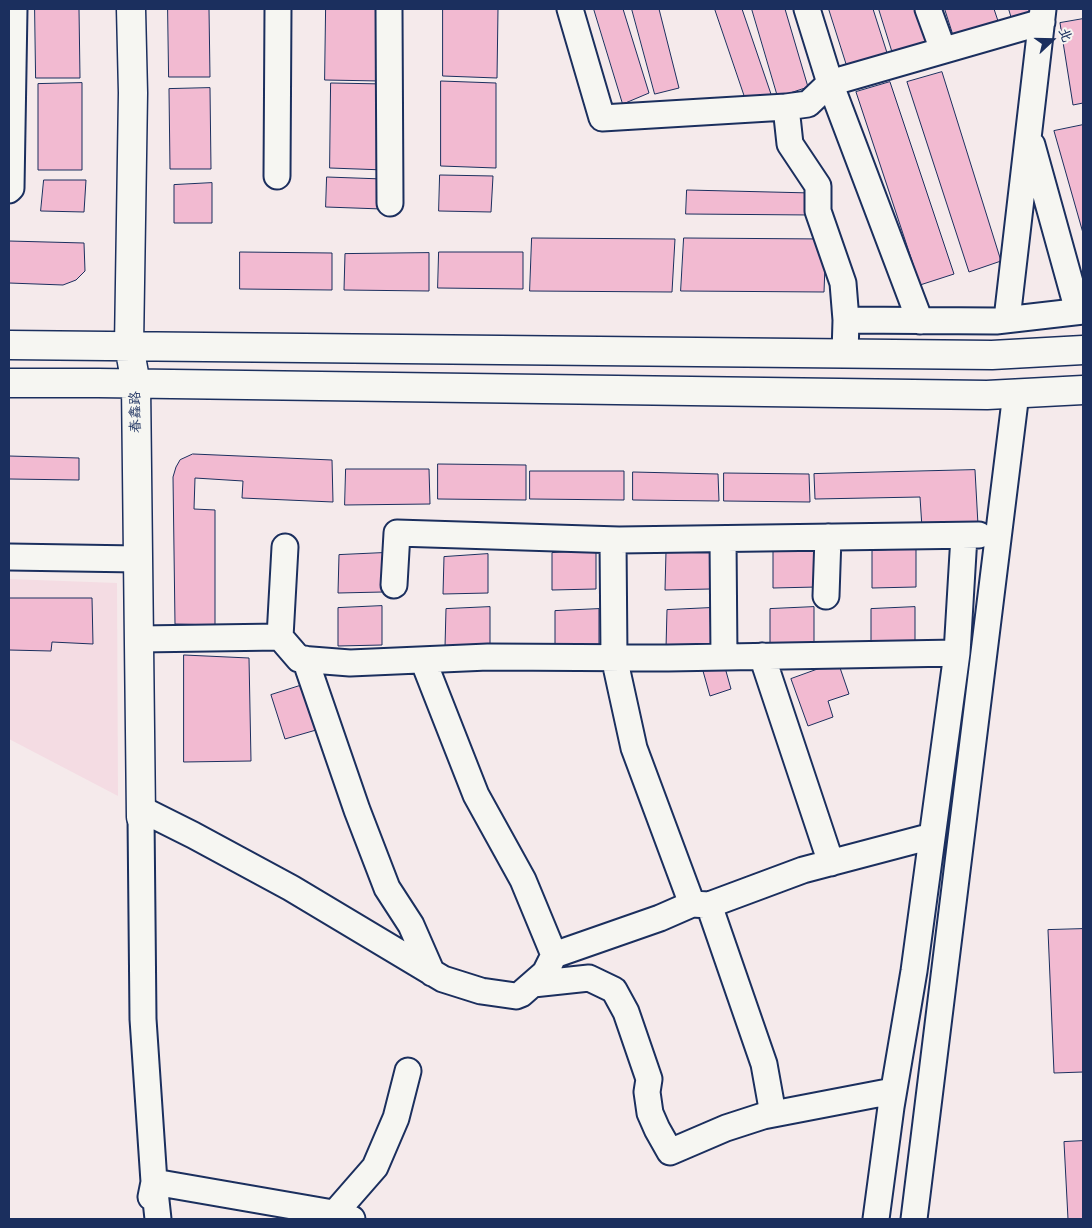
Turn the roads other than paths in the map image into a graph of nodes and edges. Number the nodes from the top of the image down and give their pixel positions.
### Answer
1 (14, 9) edge
2 (131, 9) edge
3 (150, 9) edge
4 (278, 9) edge
5 (389, 9) edge
6 (570, 9) edge
7 (807, 9) edge
8 (928, 9) edge
9 (1042, 15) edge
10 (943, 50) junction
11 (830, 83) junction
12 (786, 107) junction
13 (1028, 132) junction
14 (277, 176) dead end
15 (9, 190) edge
16 (390, 203) dead end
17 (1081, 311) edge
18 (1007, 319) junction
19 (846, 320) junction
20 (920, 321) junction
21 (9, 345) edge
22 (132, 346) junction
23 (1083, 350) edge
24 (844, 354) junction
25 (9, 383) edge
26 (136, 384) junction
27 (1083, 390) edge
28 (1016, 393) junction
29 (999, 535) junction
30 (964, 536) junction
31 (828, 537) junction
32 (723, 539) junction
33 (613, 540) junction
34 (285, 547) dead end
35 (9, 557) edge
36 (138, 559) junction
37 (394, 585) dead end
38 (826, 596) dead end
39 (280, 637) junction
40 (139, 639) junction
41 (957, 653) junction
42 (762, 656) junction
43 (614, 657) junction
44 (724, 657) junction
45 (305, 659) junction
46 (423, 660) junction
47 (141, 813) junction
48 (932, 836) junction
49 (830, 863) junction
50 (701, 904) junction
51 (554, 955) junction
52 (432, 973) junction
53 (533, 984) junction
54 (408, 1071) dead end
55 (893, 1091) junction
56 (773, 1114) junction
57 (154, 1182) junction
58 (343, 1216) edge
59 (146, 1219) edge
60 (158, 1219) edge
61 (876, 1219) edge
62 (914, 1219) edge

1 - 15 street
2 - 22 main road, 春鑫路
3 - 22 main road, 春鑫路
4 - 14 street
5 - 16 street
6 - 12 street
7 - 11 street
8 - 10 street
9 - 10 street
9 - 13 street
10 - 11 street
11 - 12 street
11 - 20 street
12 - 19 street
13 - 17 street
13 - 18 street
17 - 18 street
18 - 20 street
19 - 20 street
19 - 24 street
21 - 22 main road
22 - 24 main road
22 - 26 main road, 春鑫路
23 - 24 main road
25 - 26 main road
26 - 28 main road
26 - 36 main road, 春鑫路
27 - 28 main road
28 - 29 street
29 - 30 street
29 - 62 street
30 - 31 street
30 - 41 street
31 - 32 street
31 - 38 street
32 - 33 street
32 - 44 street
33 - 37 street
33 - 43 street
34 - 39 street
35 - 36 street
36 - 40 main road, 春鑫路
39 - 40 street
39 - 45 street
40 - 47 main road, 春鑫路
41 - 42 street
41 - 48 street
42 - 44 street
42 - 49 street
43 - 44 street
43 - 46 street
43 - 50 street
45 - 46 street
45 - 52 street
46 - 51 street
47 - 52 street
47 - 57 street
48 - 49 street
48 - 55 street
49 - 50 street
50 - 51 street
50 - 56 street
51 - 53 street
52 - 53 street
53 - 56 street
54 - 58 street
55 - 56 street
55 - 61 street
57 - 58 street
57 - 59 street
57 - 60 street

